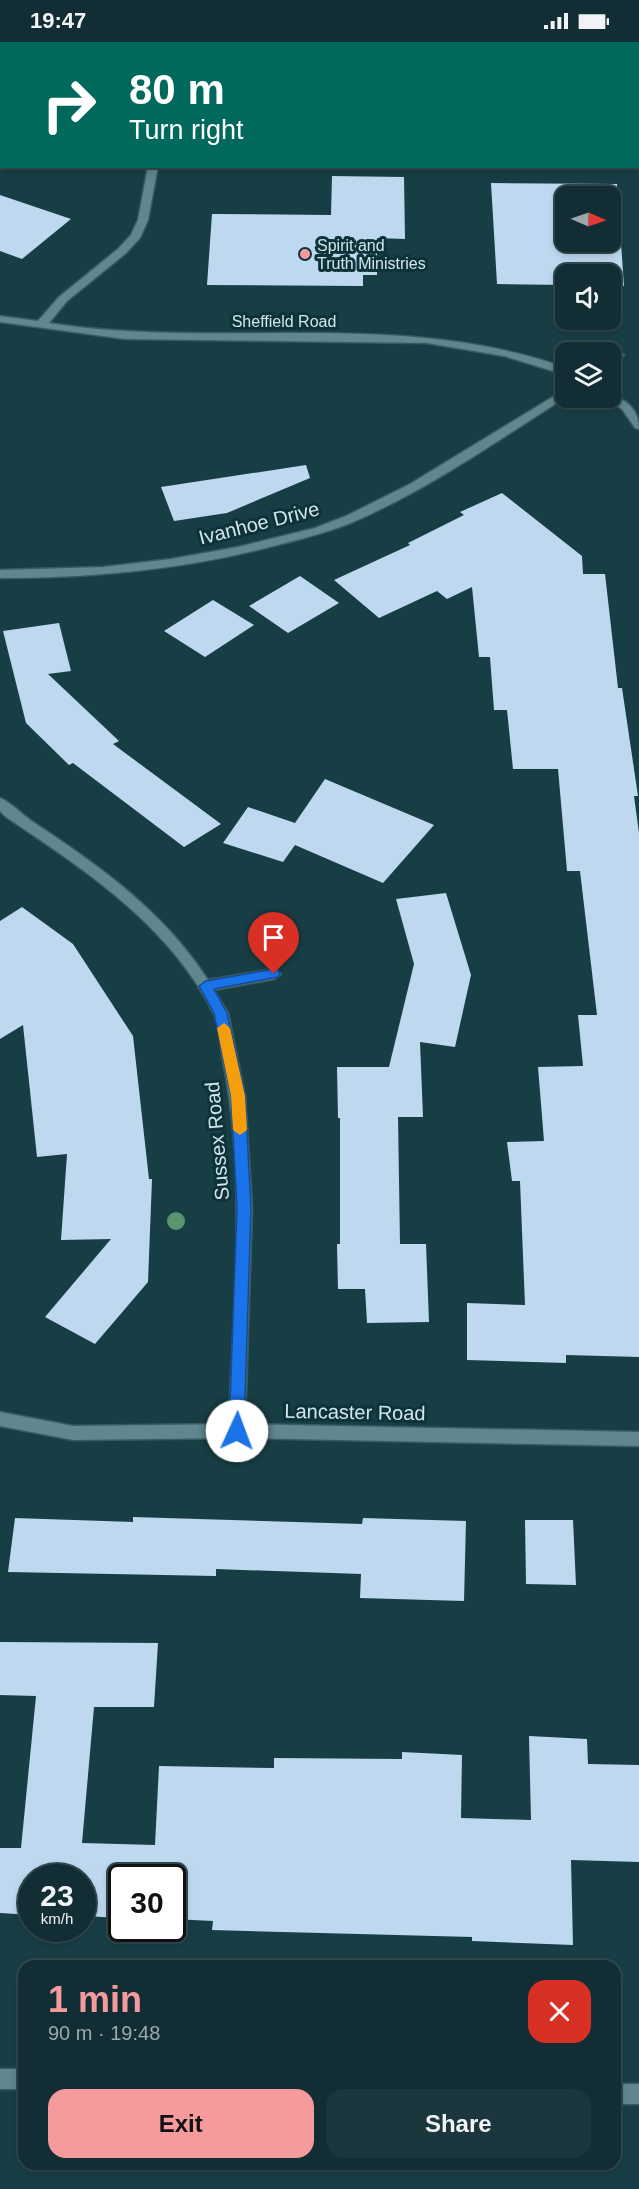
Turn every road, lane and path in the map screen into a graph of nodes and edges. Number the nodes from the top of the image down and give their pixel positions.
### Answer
1 (153, 168) edge
2 (0, 319) edge
3 (42, 324) junction
4 (555, 368) edge
5 (555, 399) edge
6 (621, 404) edge
7 (639, 426) edge
8 (0, 574) edge
9 (0, 803) edge
10 (274, 974) dead end
11 (206, 986) junction
12 (0, 1419) edge
13 (237, 1431) junction
14 (639, 1439) edge
15 (0, 2079) edge
16 (18, 2079) edge
17 (621, 2094) edge
18 (639, 2094) edge

1 - 3 street
2 - 3 street, Sheffield Road
3 - 4 street, Sheffield Road
5 - 8 street, Ivanhoe Drive
6 - 7 street
9 - 11 street, Sussex Road
10 - 11 street
11 - 13 street, Sussex Road
12 - 13 street, Lancaster Road
13 - 14 street, Lancaster Road
15 - 16 street
17 - 18 street

